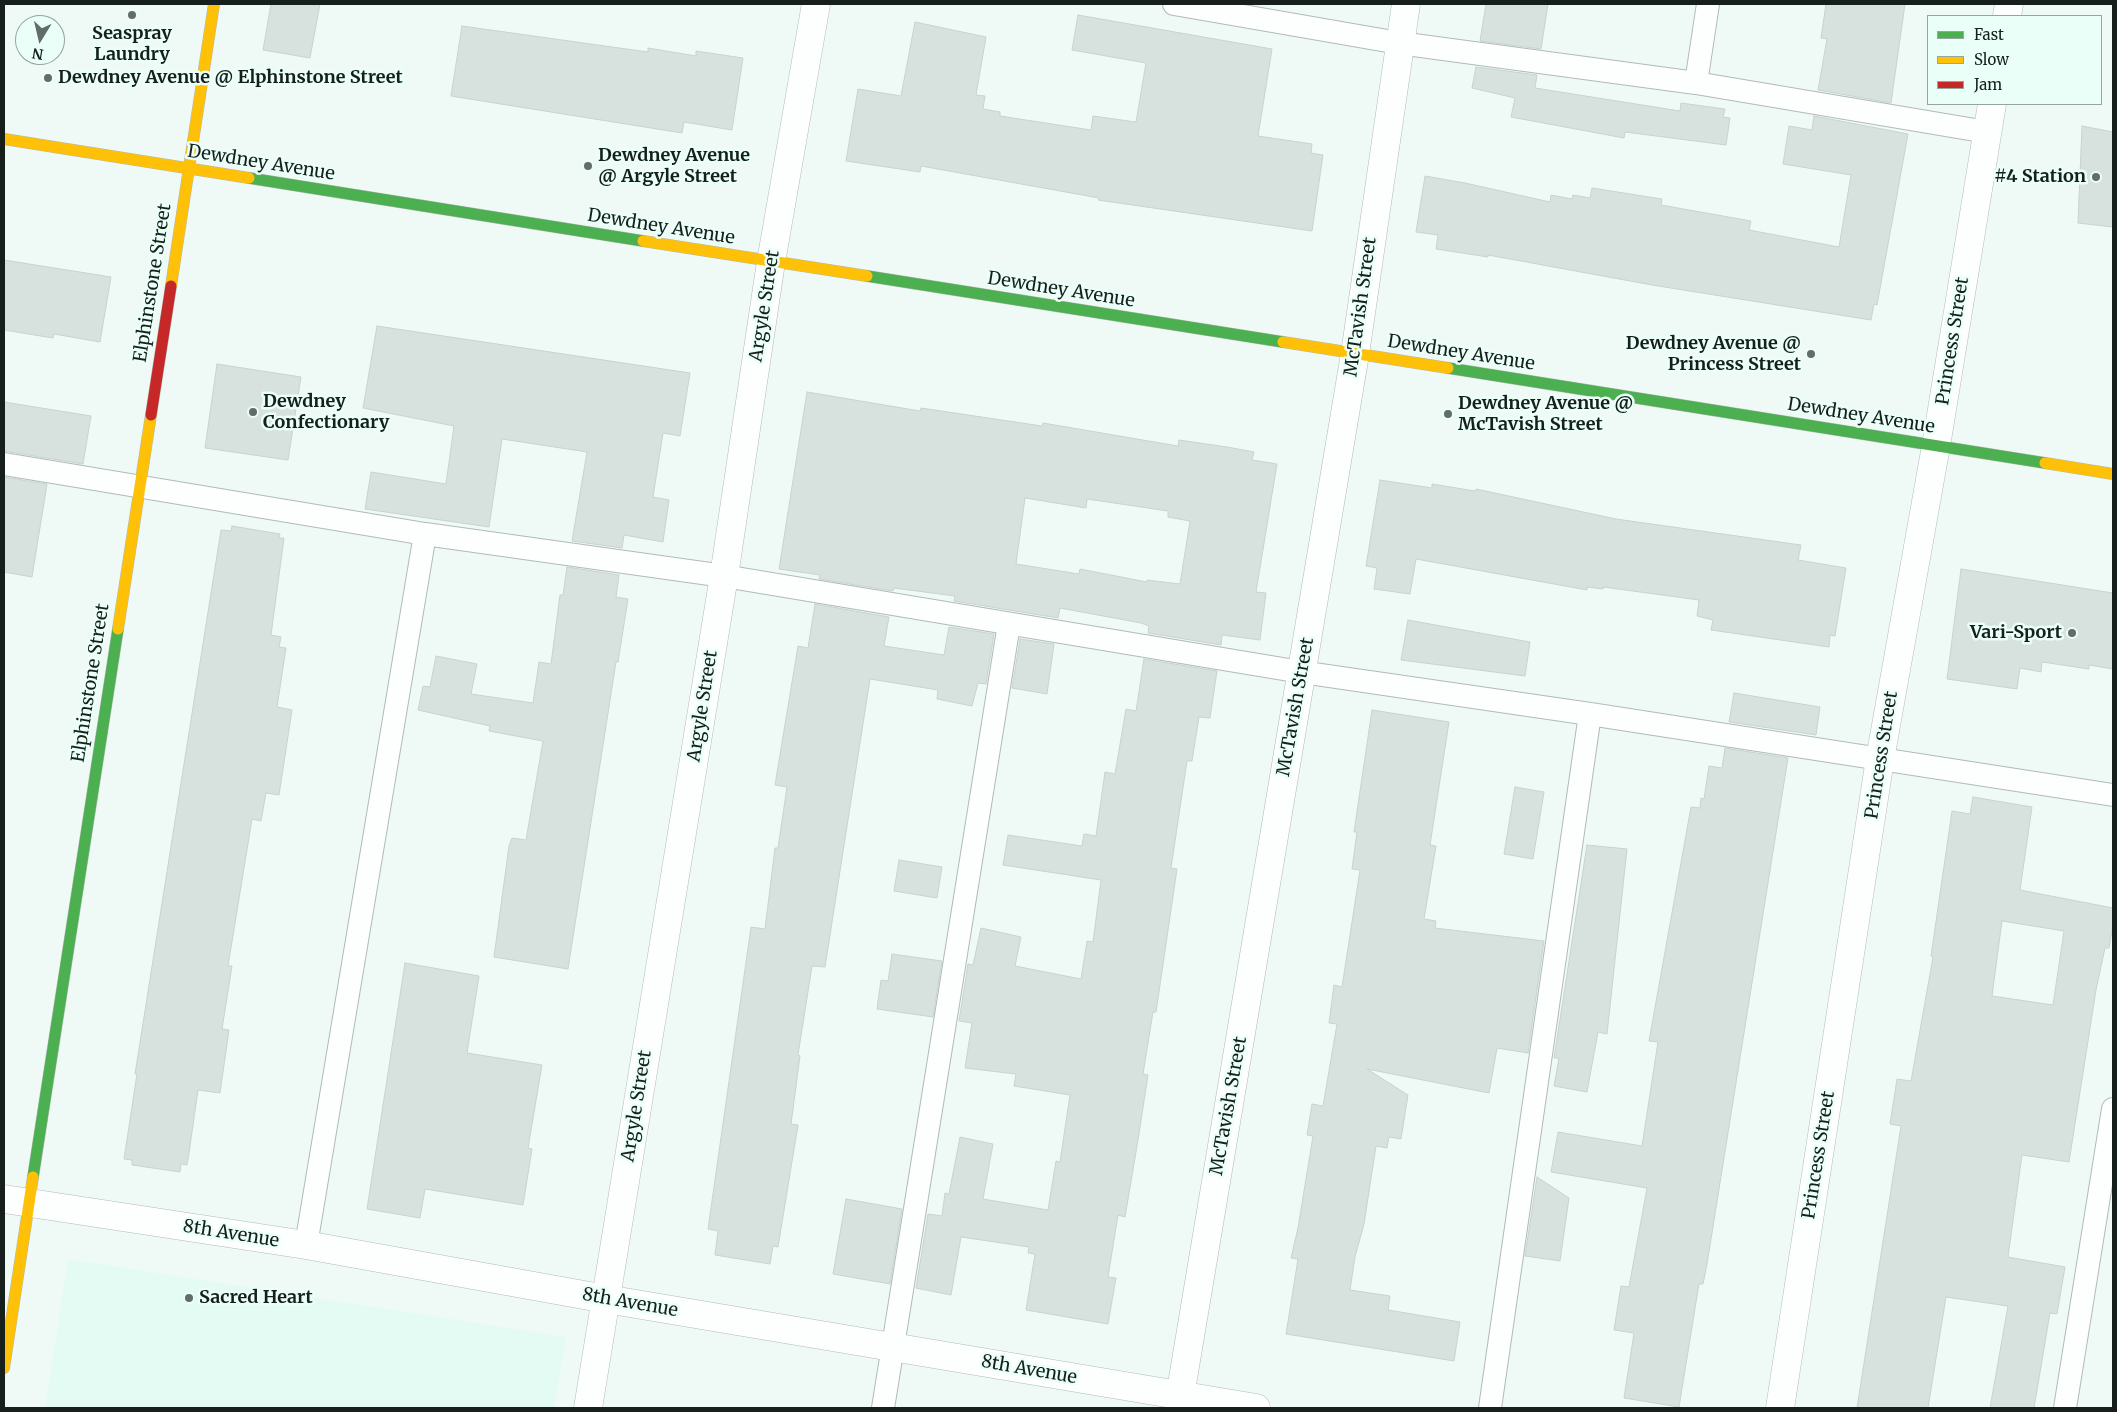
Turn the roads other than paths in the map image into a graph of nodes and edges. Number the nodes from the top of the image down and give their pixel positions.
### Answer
1 (214, 4) edge
2 (816, 4) edge
3 (1174, 4) edge
4 (1406, 4) edge
5 (1708, 4) edge
6 (1399, 44) junction
7 (1696, 83) junction
8 (1992, 105) edge
9 (1987, 132) junction
10 (4, 139) edge
11 (188, 169) junction
12 (771, 262) junction
13 (1355, 354) junction
14 (1936, 446) junction
15 (4, 464) edge
16 (2113, 474) edge
17 (140, 487) junction
18 (425, 534) junction
19 (724, 576) junction
20 (1009, 624) junction
21 (1301, 672) junction
22 (1590, 714) junction
23 (1880, 760) junction
24 (2113, 795) edge
25 (2113, 1109) edge
26 (16, 1201) edge
27 (306, 1245) junction
28 (606, 1299) junction
29 (892, 1347) junction
30 (4, 1368) edge
31 (1179, 1402) edge
32 (588, 1408) edge
33 (883, 1408) edge
34 (1256, 1408) edge
35 (1490, 1408) edge
36 (1780, 1408) edge
37 (2065, 1408) edge

1 - 11 main road, Elphinstone Street
2 - 12 street, Argyle Street
3 - 6 lane
4 - 6 street, McTavish Street
5 - 7 lane
6 - 7 lane
6 - 13 street, McTavish Street
7 - 9 lane
8 - 9 street, Princess Street
9 - 14 street, Princess Street
10 - 11 main road, Dewdney Avenue
11 - 12 main road, Dewdney Avenue
11 - 17 main road, Elphinstone Street
12 - 13 main road, Dewdney Avenue
12 - 19 street, Argyle Street
13 - 14 main road, Dewdney Avenue
13 - 21 street, McTavish Street
14 - 16 main road, Dewdney Avenue
14 - 23 street, Princess Street
15 - 17 lane
17 - 18 lane
17 - 26 main road, Elphinstone Street
18 - 19 lane
18 - 27 lane
19 - 20 lane
19 - 28 street, Argyle Street
20 - 21 lane
20 - 29 lane
21 - 22 lane
21 - 31 street, McTavish Street
22 - 23 lane
22 - 35 lane
23 - 24 lane
23 - 36 street, Princess Street
25 - 37 lane
26 - 27 street, 8th Avenue
26 - 30 main road, Elphinstone Street
27 - 28 street, 8th Avenue
28 - 29 street, 8th Avenue
28 - 32 street, Argyle Street
29 - 31 street, 8th Avenue
29 - 33 lane
31 - 34 street, 8th Avenue

